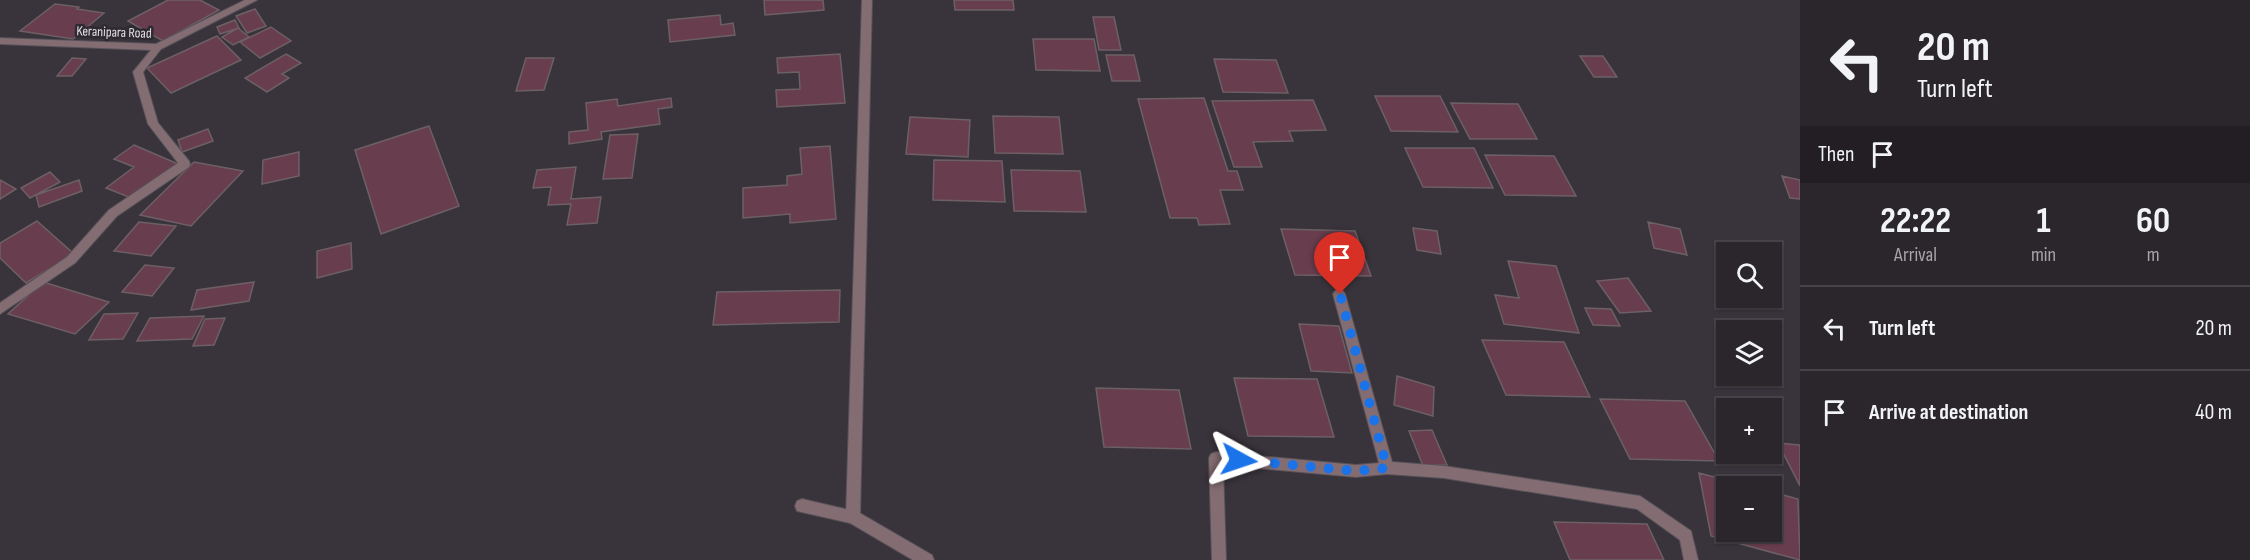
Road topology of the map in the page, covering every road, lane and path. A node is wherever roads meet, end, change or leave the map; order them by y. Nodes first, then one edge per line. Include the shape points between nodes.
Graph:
1 (252, 0) edge
2 (867, 0) edge
3 (0, 41) edge
4 (158, 47) junction
5 (1340, 294) dead end
6 (0, 309) edge
7 (1387, 468) junction
8 (802, 506) dead end
9 (853, 517) junction
10 (927, 560) edge
11 (1219, 560) edge
12 (1691, 560) edge

1 - 4 street, Keranipara Road
2 - 9 street
3 - 4 street, Keranipara Road
4 - 6 street via 138,72 153,124 185,164 113,213 71,260
5 - 7 street
7 - 11 street via 1356,471 1216,458
7 - 12 street via 1444,472 1640,503 1686,536
8 - 9 street
9 - 10 street

